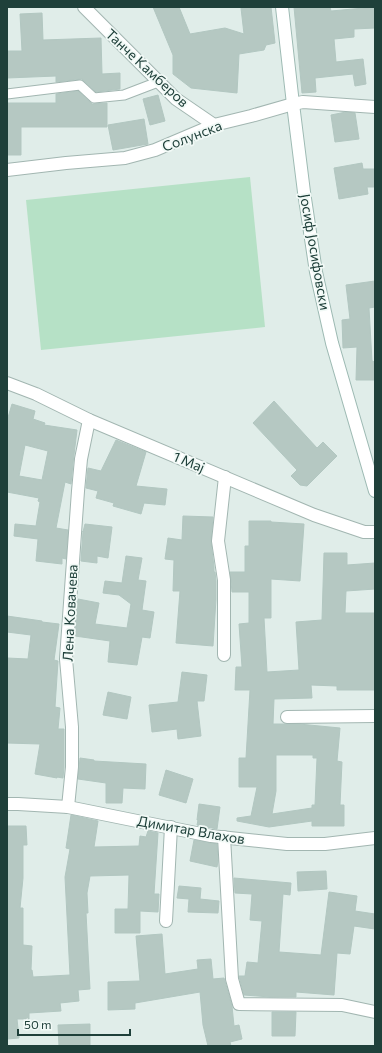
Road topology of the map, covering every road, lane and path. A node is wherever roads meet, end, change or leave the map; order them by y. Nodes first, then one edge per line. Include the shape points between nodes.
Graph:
1 (84, 7) edge
2 (282, 7) edge
3 (158, 82) junction
4 (7, 94) edge
5 (293, 104) junction
6 (375, 107) edge
7 (214, 125) junction
8 (7, 170) edge
9 (7, 383) edge
10 (90, 420) junction
11 (225, 478) junction
12 (375, 491) edge
13 (375, 532) edge
14 (224, 655) dead end
15 (375, 716) edge
16 (287, 717) dead end
17 (7, 804) edge
18 (68, 807) junction
19 (171, 827) junction
20 (224, 837) junction
21 (375, 838) edge
22 (166, 920) dead end
23 (375, 1012) edge

1 - 3 street, Танче Камберов
2 - 5 street, Јосиф Јосифовски
3 - 4 lane via 124,95 94,98 80,85
3 - 7 street, Танче Камберов via 176,99
5 - 6 street, Солунска via 303,102
5 - 7 street, Солунска
5 - 12 street, Јосиф Јосифовски via 316,272 332,343
7 - 8 street, Солунска via 155,150 125,158
9 - 10 street, 1 Мај
10 - 11 street, 1 Мај
10 - 18 street, Лена Ковачева via 81,459 66,659 72,727
11 - 13 street, 1 Мај via 314,515 364,532
11 - 14 street via 218,541 224,580
15 - 16 street
17 - 18 street, Димитар Влахов
18 - 19 street, Димитар Влахов
19 - 20 street, Димитар Влахов
19 - 22 street
20 - 21 street, Димитар Влахов via 287,844 325,844
20 - 23 street via 232,979 239,1004 342,1004

